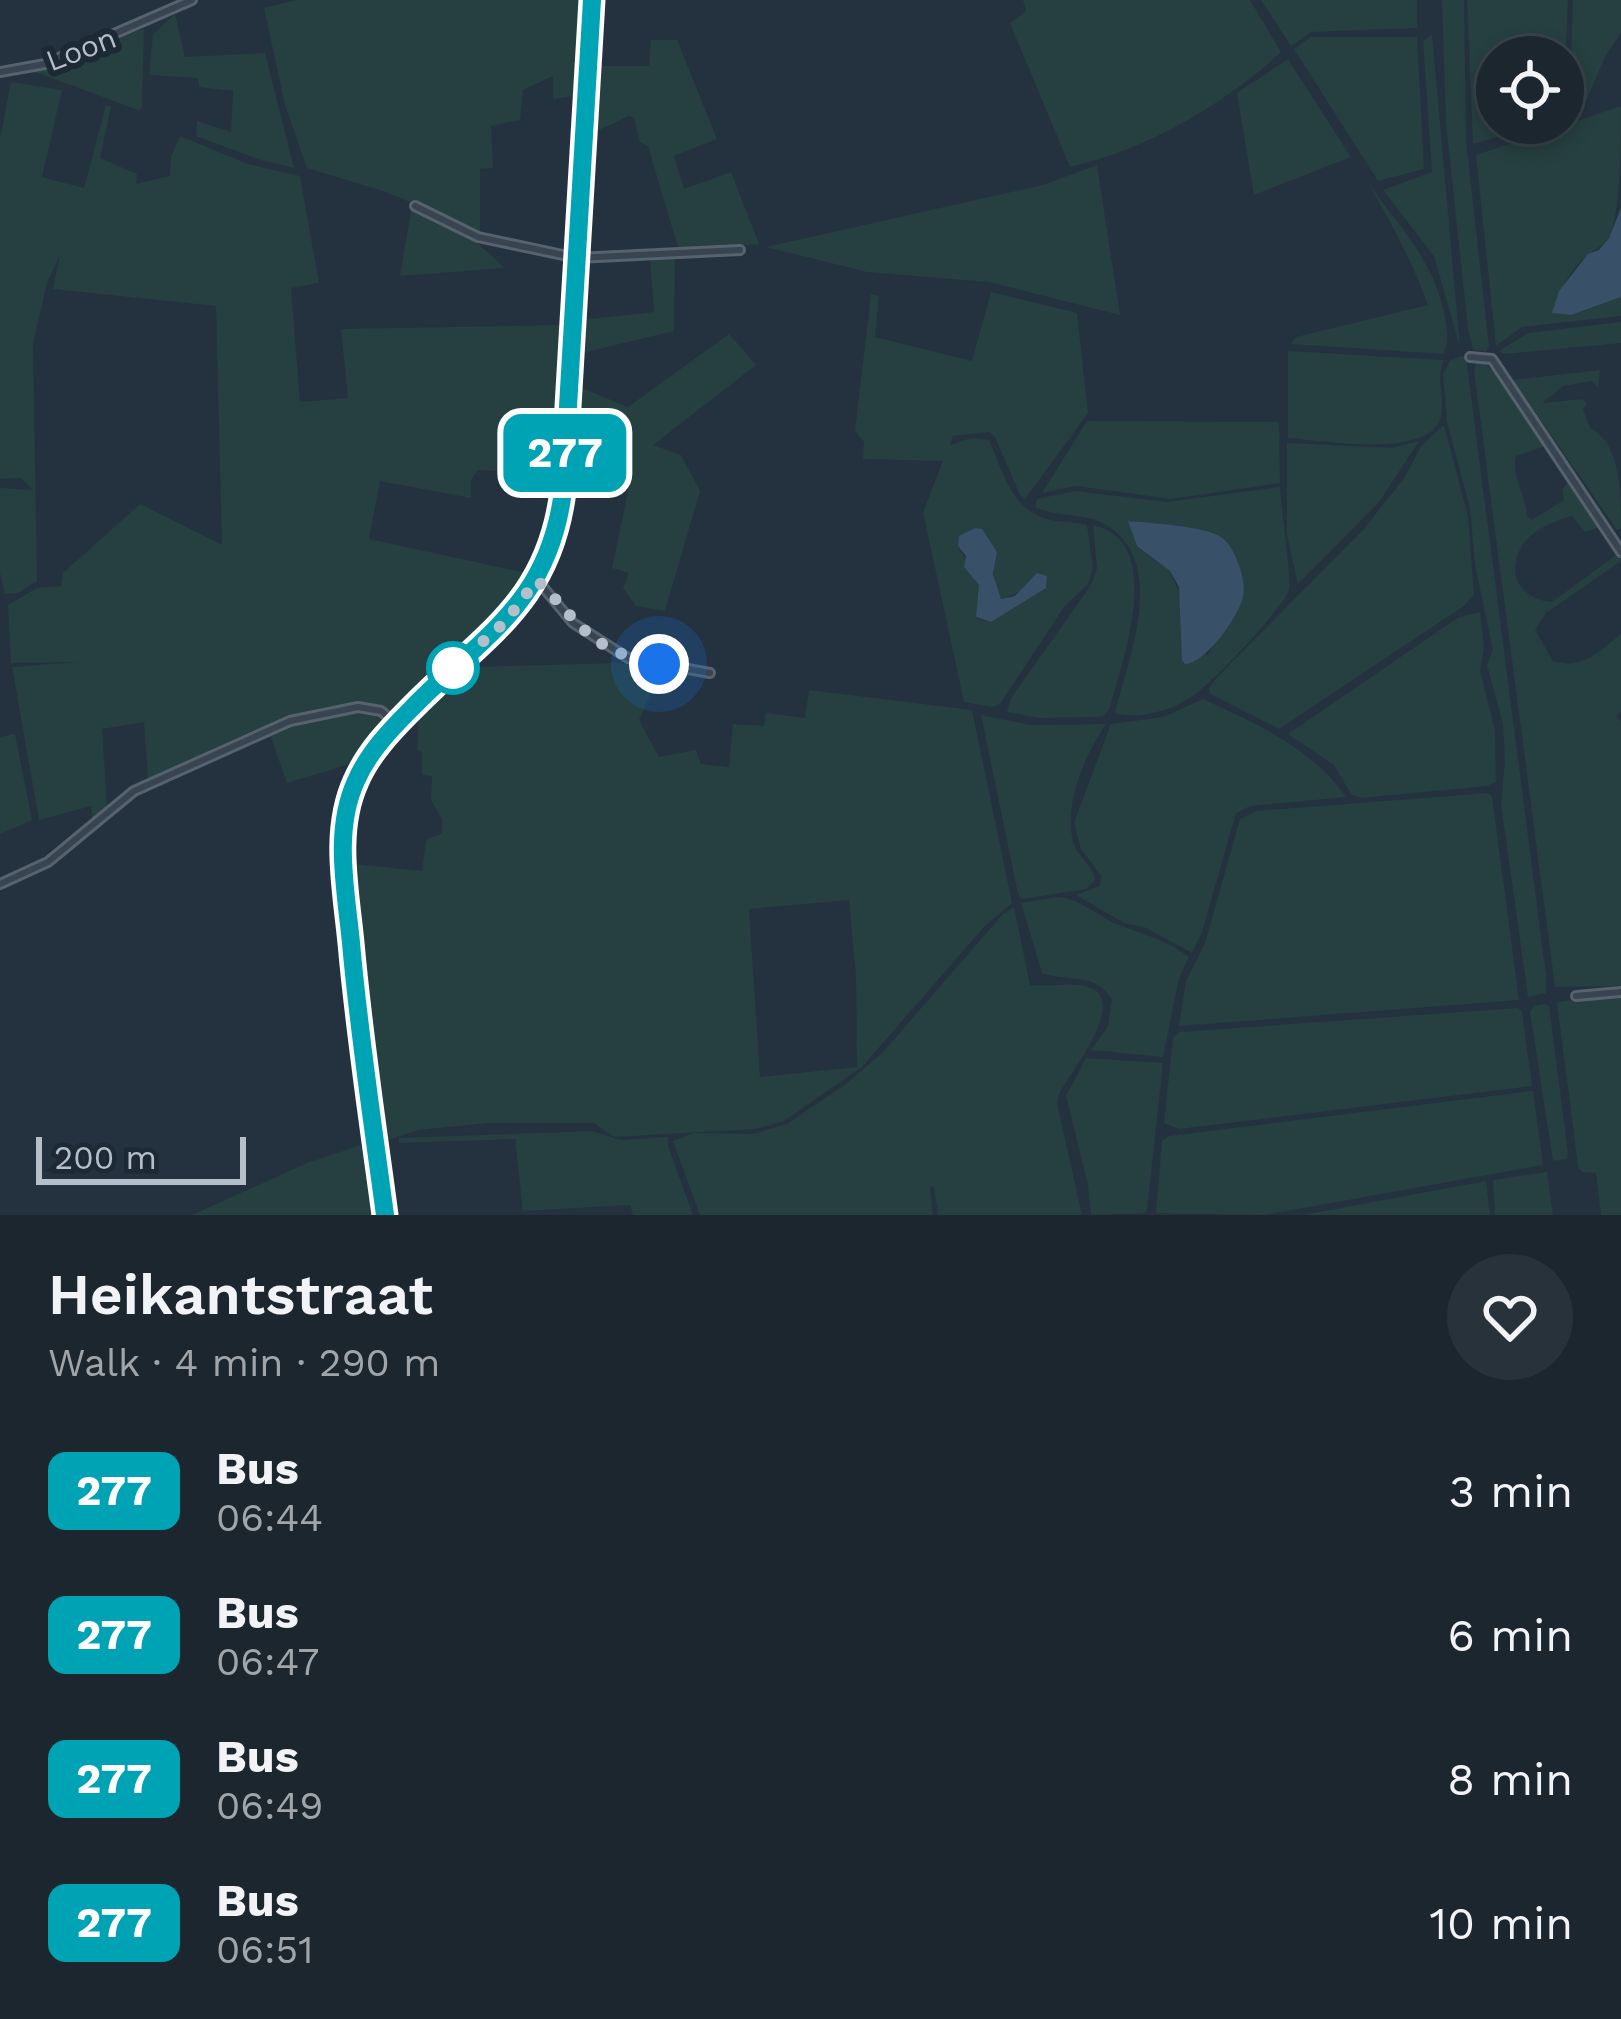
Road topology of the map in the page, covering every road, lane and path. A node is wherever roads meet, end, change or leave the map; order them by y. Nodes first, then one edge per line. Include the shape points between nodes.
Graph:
1 (192, 0) edge
2 (592, 0) edge
3 (0, 72) edge
4 (415, 206) dead end
5 (740, 250) dead end
6 (577, 258) junction
7 (1470, 357) dead end
8 (1621, 532) edge
9 (1611, 537) junction
10 (1621, 552) edge
11 (537, 580) junction
12 (710, 674) dead end
13 (397, 724) junction
14 (0, 884) edge
15 (1621, 992) edge
16 (1576, 996) dead end
17 (386, 1215) edge

1 - 3 street, Loon via 45,64
2 - 6 street
4 - 6 street via 478,238
5 - 6 street
6 - 11 street via 560,511
7 - 9 street via 1492,359
8 - 9 street
9 - 10 street
11 - 12 street via 589,637 628,658
11 - 13 street via 505,622
13 - 14 street via 358,707 290,721 134,791 48,862
13 - 17 street via 355,783 344,836 356,1003
15 - 16 street

